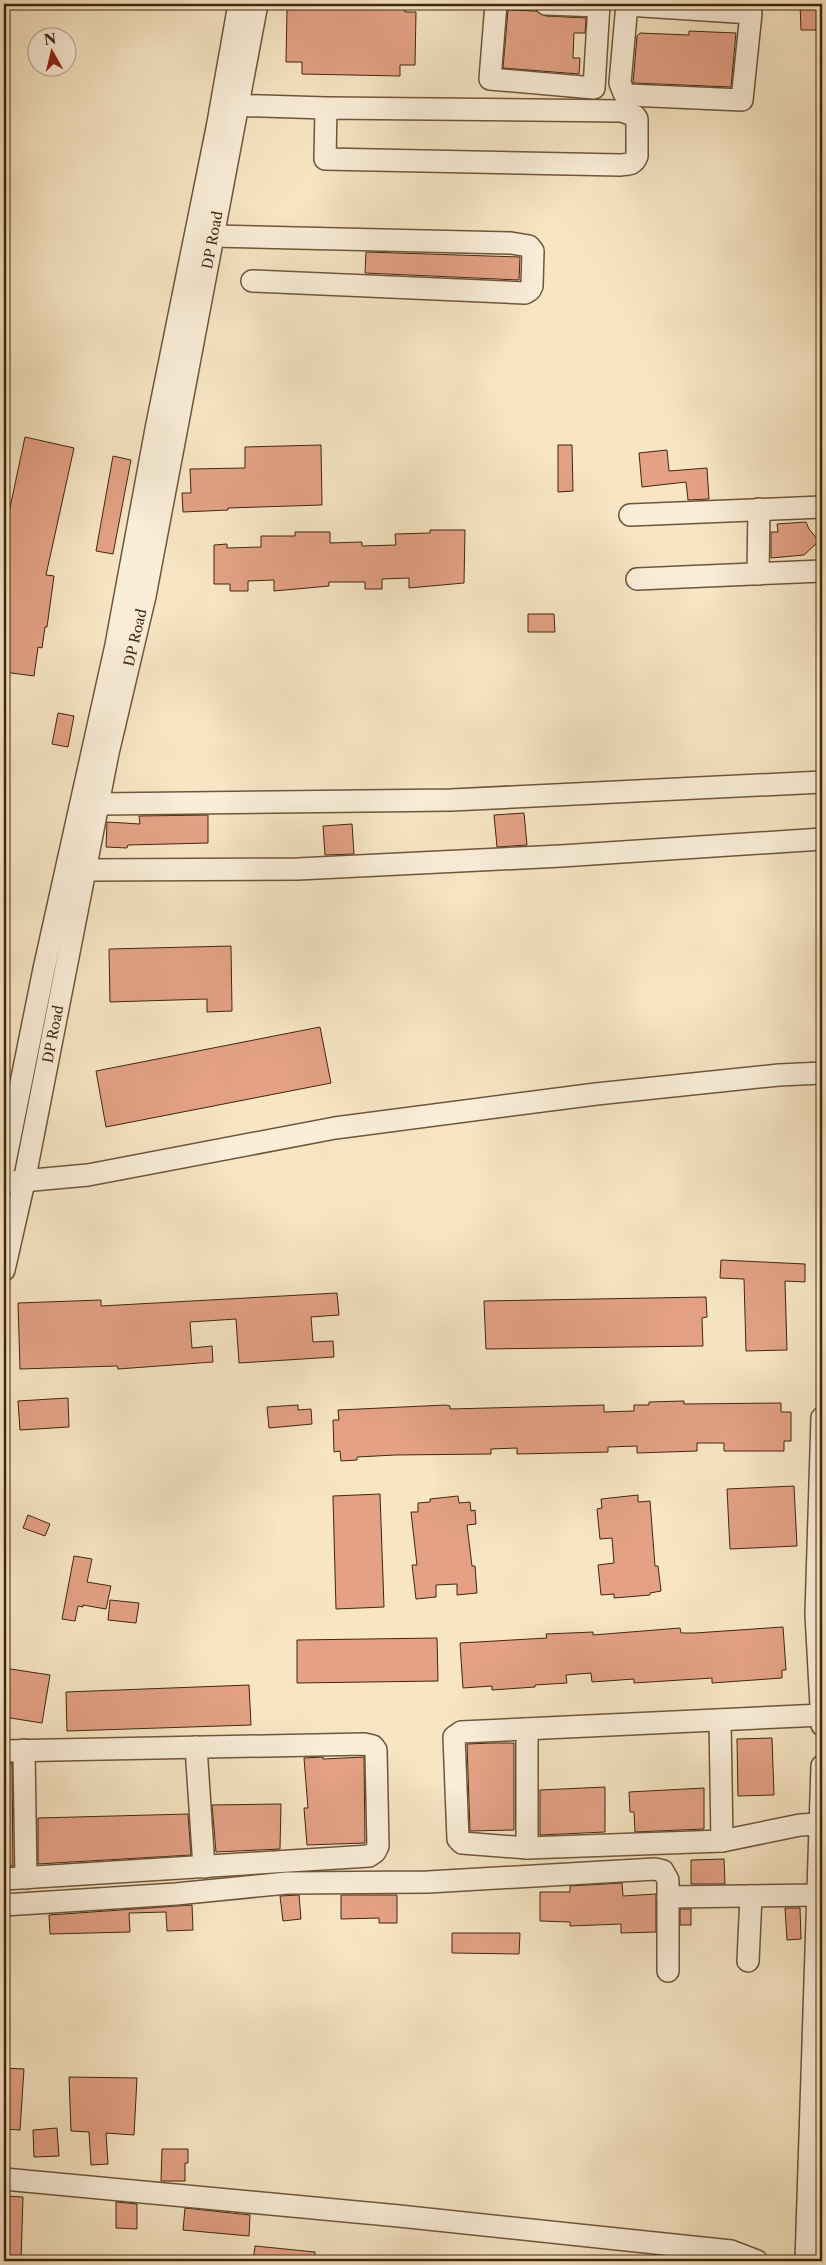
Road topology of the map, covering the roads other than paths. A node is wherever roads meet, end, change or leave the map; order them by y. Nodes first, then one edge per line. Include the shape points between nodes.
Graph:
1 (239, 4) edge
2 (257, 4) edge
3 (496, 4) edge
4 (546, 4) edge
5 (627, 4) edge
6 (599, 5) edge
7 (229, 105) junction
8 (326, 108) junction
9 (213, 236) junction
10 (252, 281) dead end
11 (822, 507) edge
12 (759, 509) junction
13 (630, 515) dead end
14 (822, 571) edge
15 (758, 574) junction
16 (637, 579) dead end
17 (822, 782) edge
18 (98, 804) junction
19 (822, 839) edge
20 (85, 870) junction
21 (822, 1073) edge
22 (4, 1168) edge
23 (14, 1182) edge
24 (4, 1270) edge
25 (822, 1418) edge
26 (822, 1715) edge
27 (720, 1720) junction
28 (822, 1725) edge
29 (527, 1729) junction
30 (196, 1747) junction
31 (14, 1751) edge
32 (822, 1766) edge
33 (820, 1824) junction
34 (722, 1841) junction
35 (527, 1848) junction
36 (204, 1867) junction
37 (26, 1878) junction
38 (4, 1879) edge
39 (818, 1895) junction
40 (751, 1896) junction
41 (668, 1898) junction
42 (4, 1904) edge
43 (748, 1961) dead end
44 (668, 1971) dead end
45 (4, 2179) edge
46 (757, 2261) edge
47 (806, 2261) edge

1 - 7 street, DP Road
2 - 7 street, DP Road
3 - 6 street via 490,79 594,88
4 - 6 street
5 - 5 street via 620,82 624,93 742,100 751,13
7 - 8 street
7 - 9 street, DP Road
7 - 22 street, DP Road via 156,430 116,645
8 - 8 street via 325,159 632,164 637,156 638,119 622,111
9 - 10 street via 511,243 529,246 533,251 532,286 525,293
9 - 18 street, DP Road via 145,596
11 - 12 street
12 - 13 street
12 - 15 street
14 - 15 street
15 - 16 street
17 - 18 street via 451,800
18 - 20 street, DP Road
19 - 20 street via 298,869
20 - 23 street, DP Road
21 - 23 street via 596,1094 334,1128 88,1175
23 - 24 street, DP Road
25 - 26 street via 816,1614
26 - 27 street
26 - 28 street
27 - 29 street
27 - 34 street
29 - 35 street
29 - 35 street via 461,1732 454,1737 458,1841
30 - 31 street
30 - 36 street
30 - 36 street via 364,1744 374,1746 376,1750 378,1846 375,1852 369,1856
31 - 37 street
32 - 33 street
33 - 34 street
33 - 39 street
34 - 35 street
36 - 37 street
37 - 38 street
39 - 40 street
39 - 47 street
40 - 41 street
40 - 43 street
41 - 42 street via 663,1871 642,1869 428,1882 287,1883 176,1894
41 - 44 street
45 - 46 street via 399,2216 731,2252

